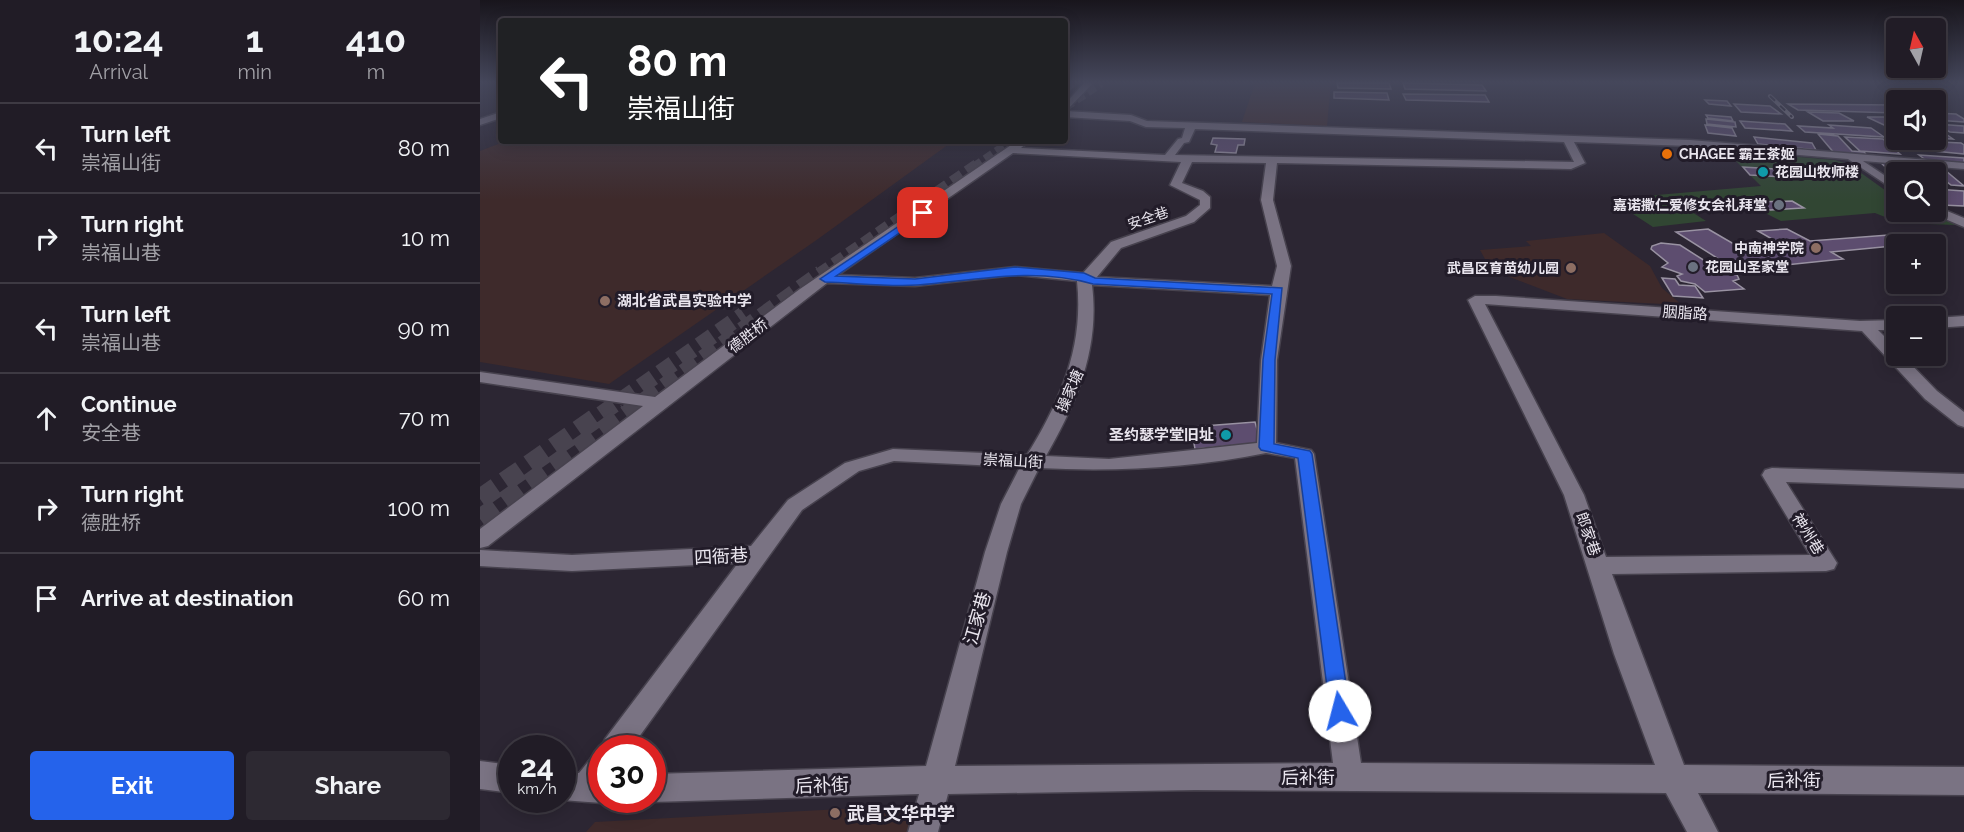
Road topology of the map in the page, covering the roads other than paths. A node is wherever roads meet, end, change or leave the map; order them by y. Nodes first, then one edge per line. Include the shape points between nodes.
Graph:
1 (1141, 122) edge
2 (1191, 126) junction
3 (1566, 138) junction
4 (1018, 146) edge
5 (1168, 158) junction
6 (1188, 158) junction
7 (1851, 158) junction
8 (1272, 160) junction
9 (1964, 166) edge
10 (1886, 181) edge
11 (1946, 215) edge
12 (1964, 223) edge
13 (1084, 276) junction
14 (825, 279) junction
15 (1278, 291) junction
16 (1475, 300) joint
17 (1964, 321) edge
18 (1946, 322) edge
19 (1886, 325) edge
20 (1866, 326) junction
21 (480, 377) edge
22 (657, 403) dead end
23 (1964, 421) edge
24 (1266, 447) junction
25 (1032, 462) junction
26 (1964, 481) edge
27 (484, 535) edge
28 (757, 554) junction
29 (480, 558) edge
30 (1599, 566) junction
31 (625, 735) edge
32 (480, 775) edge
33 (498, 777) edge
34 (1349, 777) junction
35 (938, 780) junction
36 (1675, 780) junction
37 (1964, 781) edge
38 (666, 788) edge
39 (922, 832) edge
40 (1702, 832) edge

1 - 2 street
2 - 3 street
2 - 5 street via 1186,140
3 - 7 street via 1690,143
3 - 8 street via 1580,163 1571,166
4 - 5 street
4 - 14 street, 德胜桥
5 - 6 street
6 - 8 street
6 - 13 street, 安全巷 via 1176,185 1199,193 1206,199 1206,206 1190,219 1116,244 1092,274
7 - 9 street
7 - 10 street
8 - 15 street via 1267,201 1284,266
11 - 12 street
13 - 14 street via 1015,271 915,282
13 - 15 street via 1093,281
13 - 25 street, 操家塘 via 1088,298 1082,363 1062,411
14 - 27 street, 德胜桥
15 - 24 street via 1269,360
16 - 20 street, 胭脂路
16 - 30 street, 郎家巷 via 1574,495
17 - 18 street
19 - 20 street, 胭脂路
20 - 23 street via 1931,395
21 - 22 street
24 - 25 street, 崇福山街 via 1109,465
24 - 34 street, 崇福山街 via 1304,454
25 - 28 street, 崇福山街 via 893,455 852,467 795,505
25 - 35 street, 江家巷 via 1008,509 967,654
26 - 30 street, 神州巷 via 1772,475 1826,563
28 - 29 street, 四衙巷 via 572,563
28 - 31 street, 四衙巷
30 - 36 street, 郎家巷 via 1627,654
32 - 33 street
34 - 35 street, 后补街
34 - 36 street, 后补街
35 - 38 street, 后补街
35 - 39 street, 江家巷
36 - 37 street, 后补街
36 - 40 street, 郎家巷

